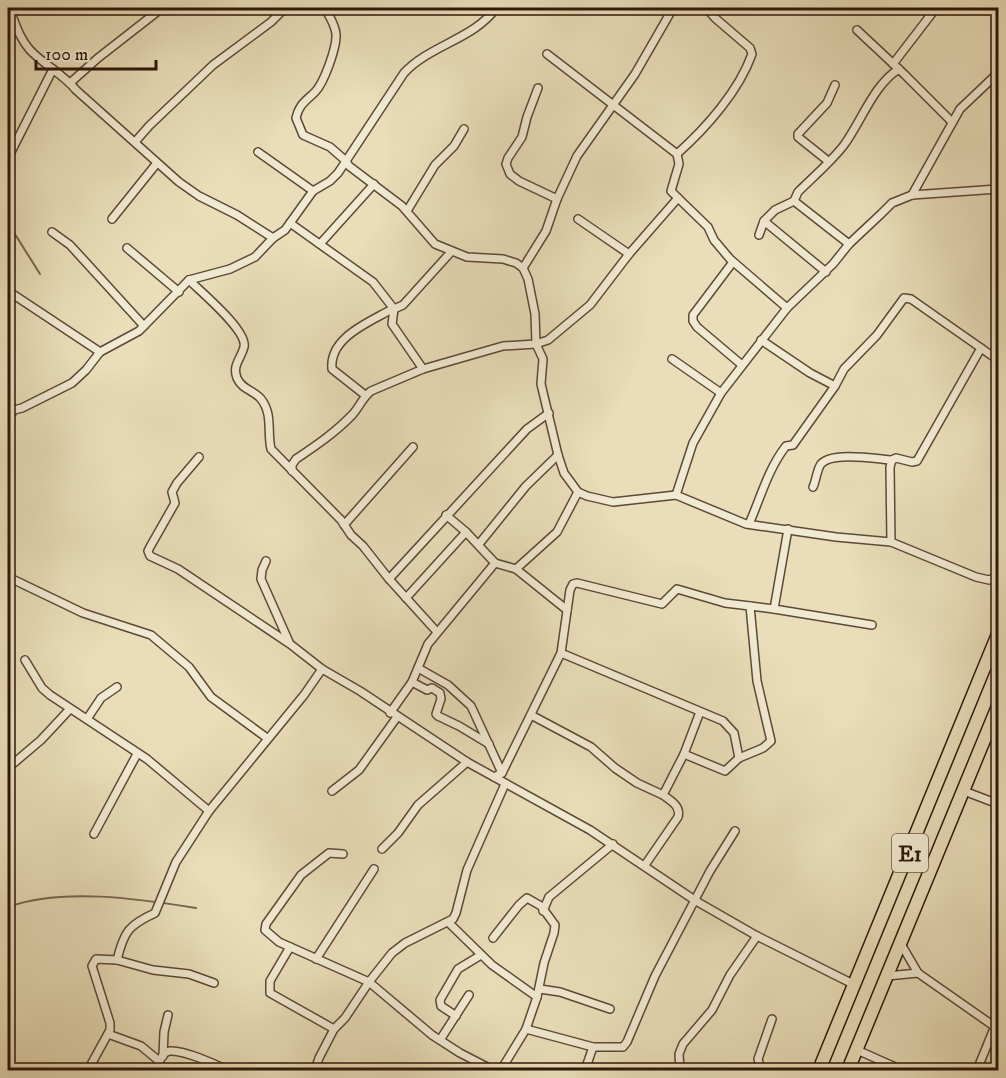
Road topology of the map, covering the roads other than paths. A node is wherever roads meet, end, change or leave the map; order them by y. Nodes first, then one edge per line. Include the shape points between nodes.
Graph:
1 (9, 8) edge
2 (162, 8) edge
3 (285, 8) edge
4 (326, 8) edge
5 (496, 8) edge
6 (673, 8) edge
7 (706, 8) edge
8 (936, 8) edge
9 (857, 30) dead end
10 (547, 54) dead end
11 (896, 66) junction
12 (53, 69) junction
13 (999, 73) edge
14 (70, 83) junction
15 (835, 85) dead end
16 (538, 88) dead end
17 (613, 104) junction
18 (952, 122) junction
19 (464, 129) dead end
20 (135, 142) junction
21 (258, 152) dead end
22 (677, 154) junction
23 (8, 158) edge
24 (828, 161) junction
25 (346, 162) junction
26 (157, 163) junction
27 (374, 184) junction
28 (999, 189) edge
29 (313, 191) junction
30 (912, 195) junction
31 (678, 198) junction
32 (557, 199) junction
33 (794, 201) junction
34 (406, 211) junction
35 (112, 219) dead end
36 (578, 219) dead end
37 (764, 220) junction
38 (290, 222) junction
39 (52, 232) dead end
40 (759, 235) dead end
41 (273, 238) junction
42 (320, 244) junction
43 (849, 244) junction
44 (128, 248) dead end
45 (451, 252) junction
46 (629, 254) junction
47 (733, 262) junction
48 (523, 268) junction
49 (826, 272) junction
50 (189, 280) junction
51 (8, 291) edge
52 (179, 291) junction
53 (787, 308) junction
54 (393, 309) junction
55 (144, 326) junction
56 (761, 340) junction
57 (536, 344) junction
58 (981, 348) junction
59 (100, 352) junction
60 (672, 359) dead end
61 (999, 360) edge
62 (742, 365) junction
63 (423, 369) junction
64 (836, 386) junction
65 (721, 393) junction
66 (365, 395) junction
67 (8, 403) edge
68 (14, 410) junction
69 (549, 413) junction
70 (8, 419) edge
71 (413, 447) dead end
72 (558, 455) junction
73 (199, 457) dead end
74 (892, 460) junction
75 (292, 471) junction
76 (813, 487) dead end
77 (578, 492) junction
78 (676, 495) junction
79 (446, 515) junction
80 (748, 524) junction
81 (344, 525) junction
82 (788, 529) junction
83 (466, 532) junction
84 (891, 542) junction
85 (479, 544) junction
86 (266, 561) dead end
87 (495, 563) junction
88 (516, 569) junction
89 (999, 576) edge
90 (8, 577) edge
91 (389, 579) junction
92 (406, 598) junction
93 (750, 606) junction
94 (774, 609) junction
95 (567, 610) junction
96 (872, 625) dead end
97 (437, 632) junction
98 (999, 634) edge
99 (290, 644) junction
100 (561, 653) junction
101 (25, 660) dead end
102 (418, 668) junction
103 (322, 669) junction
104 (412, 682) junction
105 (117, 687) dead end
106 (999, 706) edge
107 (69, 710) junction
108 (700, 712) junction
109 (390, 713) junction
110 (531, 715) junction
111 (397, 717) junction
112 (87, 718) junction
113 (267, 738) junction
114 (489, 744) junction
115 (684, 753) junction
116 (138, 754) junction
117 (739, 758) junction
118 (467, 762) junction
119 (8, 768) edge
120 (502, 773) junction
121 (494, 777) junction
122 (505, 784) junction
123 (332, 791) dead end
124 (964, 791) junction
125 (663, 795) junction
126 (999, 804) edge
127 (208, 811) junction
128 (735, 831) dead end
129 (94, 834) dead end
130 (613, 844) junction
131 (382, 849) dead end
132 (343, 854) dead end
133 (645, 865) junction
134 (375, 869) dead end
135 (696, 901) junction
136 (543, 911) junction
137 (448, 922) junction
138 (757, 936) junction
139 (493, 939) dead end
140 (901, 944) junction
141 (290, 947) junction
142 (481, 955) junction
143 (316, 959) junction
144 (117, 960) junction
145 (918, 974) junction
146 (887, 976) junction
147 (369, 982) junction
148 (214, 983) dead end
149 (855, 985) junction
150 (540, 989) junction
151 (469, 996) dead end
152 (537, 997) junction
153 (610, 1009) dead end
154 (168, 1015) dead end
155 (456, 1017) junction
156 (772, 1019) dead end
157 (997, 1028) edge
158 (334, 1029) junction
159 (526, 1029) junction
160 (108, 1034) junction
161 (440, 1040) junction
162 (593, 1047) junction
163 (857, 1050) junction
164 (161, 1058) junction
165 (88, 1071) edge
166 (157, 1071) edge
167 (227, 1071) edge
168 (315, 1071) edge
169 (388, 1071) edge
170 (401, 1071) edge
171 (493, 1071) edge
172 (501, 1071) edge
173 (585, 1071) edge
174 (680, 1071) edge
175 (761, 1071) edge
176 (819, 1071) edge
177 (848, 1071) edge
178 (902, 1071) edge
179 (977, 1071) edge

1 - 12 street via 24,42
2 - 14 street
3 - 20 street via 213,65
4 - 25 street via 334,24 335,46 322,83 302,103 296,118 303,135 330,147
5 - 25 street via 474,28 412,64
6 - 17 street
7 - 22 street via 752,54 726,102
8 - 11 street
9 - 11 street
10 - 17 street
11 - 18 street
11 - 24 street via 844,146
12 - 14 street
12 - 23 street
13 - 18 street via 968,100
14 - 20 street
15 - 24 street via 827,102 798,134
16 - 32 street via 522,137 506,164 519,181
17 - 22 street
17 - 32 street via 577,156
18 - 30 street
19 - 34 street
20 - 26 street
21 - 29 street
22 - 31 street via 679,164 671,191
24 - 33 street
25 - 27 street
25 - 29 street via 330,181
26 - 35 street
26 - 41 street via 199,196
27 - 34 street
27 - 42 street
28 - 30 street
29 - 38 street
30 - 43 street via 892,203
31 - 46 street
31 - 47 street via 708,227
32 - 48 street via 546,231
33 - 37 street
33 - 43 street
34 - 45 street via 426,236
36 - 46 street
37 - 40 street
37 - 49 street
38 - 41 street
38 - 42 street
39 - 55 street via 70,245
41 - 50 street via 245,263
42 - 54 street via 373,282
43 - 49 street
44 - 52 street
45 - 48 street via 503,259
45 - 54 street via 403,305
46 - 57 street via 582,313 554,337
47 - 53 street
47 - 62 street via 693,315 693,321
48 - 57 street via 535,314
49 - 53 street
50 - 52 street
50 - 75 street via 220,309 242,338 245,346 235,370 238,379 261,398 270,422 271,449
51 - 59 street
52 - 55 street
53 - 56 street
54 - 63 street via 392,324
54 - 66 street via 362,324 336,348 332,369
55 - 59 street
56 - 62 street
56 - 64 street
57 - 63 street via 503,346
57 - 69 street via 543,359 541,384
58 - 61 street
58 - 64 street via 907,297 844,369
58 - 74 street via 917,461
59 - 68 street via 67,387
60 - 65 street
62 - 65 street
63 - 66 street
64 - 80 street via 793,445 786,446 777,457
65 - 78 street via 693,443
66 - 75 street via 348,419 296,459
67 - 68 street
68 - 70 street
69 - 72 street
69 - 79 street via 527,429
71 - 81 street
72 - 77 street
72 - 85 street via 534,477
73 - 99 street via 172,492 175,503 149,554
74 - 76 street via 856,457 826,461 820,465
74 - 84 street
75 - 81 street
77 - 78 street via 613,502
77 - 88 street via 557,532
78 - 80 street
79 - 83 street
79 - 91 street
80 - 82 street
81 - 91 street
82 - 84 street
82 - 94 street
83 - 85 street
83 - 92 street
84 - 89 street via 976,577 989,580
85 - 87 street
86 - 99 street via 261,579
87 - 88 street
87 - 97 street
88 - 95 street
90 - 113 street via 84,613 151,635 189,667 211,697
91 - 92 street
92 - 97 street
93 - 94 street
93 - 95 street via 677,589 662,604 577,583 570,590
93 - 117 street via 756,670 771,741
94 - 96 street
95 - 100 street
97 - 102 street
98 - 149 highway, E1
99 - 103 street
100 - 108 street
100 - 110 street
101 - 107 street via 42,688
102 - 104 street
102 - 114 street via 448,685 471,706
103 - 109 street
103 - 113 street
104 - 109 street
104 - 114 street via 440,693 438,716
105 - 112 street via 101,698
106 - 124 highway, E1
107 - 112 street
107 - 119 street
108 - 115 street
108 - 117 street via 727,725 734,733
109 - 111 street
110 - 120 street
110 - 125 street via 591,747 637,783
111 - 118 street
111 - 123 street via 359,770
112 - 116 street
113 - 127 street
114 - 120 street
115 - 117 street via 724,771
115 - 125 street
116 - 127 street
116 - 129 street
118 - 121 street
118 - 131 street via 418,805
120 - 121 street
121 - 122 street
122 - 130 street
122 - 137 street via 467,870 456,913
124 - 126 street
124 - 140 highway, E1
125 - 133 street via 677,806 680,814
127 - 144 street via 176,862 155,912 130,929 122,940
128 - 135 street
130 - 133 street
130 - 136 street via 549,897
132 - 141 street via 329,853 301,875 266,924 267,934
133 - 135 street
134 - 143 street
135 - 138 street
135 - 162 street via 648,989 627,1042 618,1048
136 - 139 street via 527,898
136 - 150 street via 555,925
137 - 142 street
137 - 147 street via 405,943
138 - 149 street
138 - 174 street via 712,1010 683,1044
140 - 145 street
140 - 146 highway, E1
141 - 143 street
141 - 158 street via 270,981 270,993
142 - 152 street
142 - 155 street via 458,969 440,1000 441,1006
143 - 147 street
144 - 148 street
144 - 160 street via 96,959 92,966 110,1023
145 - 146 street
145 - 157 street
146 - 163 highway, E1
147 - 158 street
147 - 161 street
149 - 176 highway, E1
150 - 152 street
150 - 153 street
151 - 155 street
152 - 159 street
154 - 164 street
155 - 161 street
156 - 175 street via 758,1059
157 - 179 street
158 - 168 street
159 - 162 street
159 - 172 street
160 - 164 street
160 - 165 street
161 - 171 street
162 - 173 street
163 - 177 highway, E1
163 - 178 street
164 - 166 street
164 - 167 street via 171,1051
169 - 170 street

